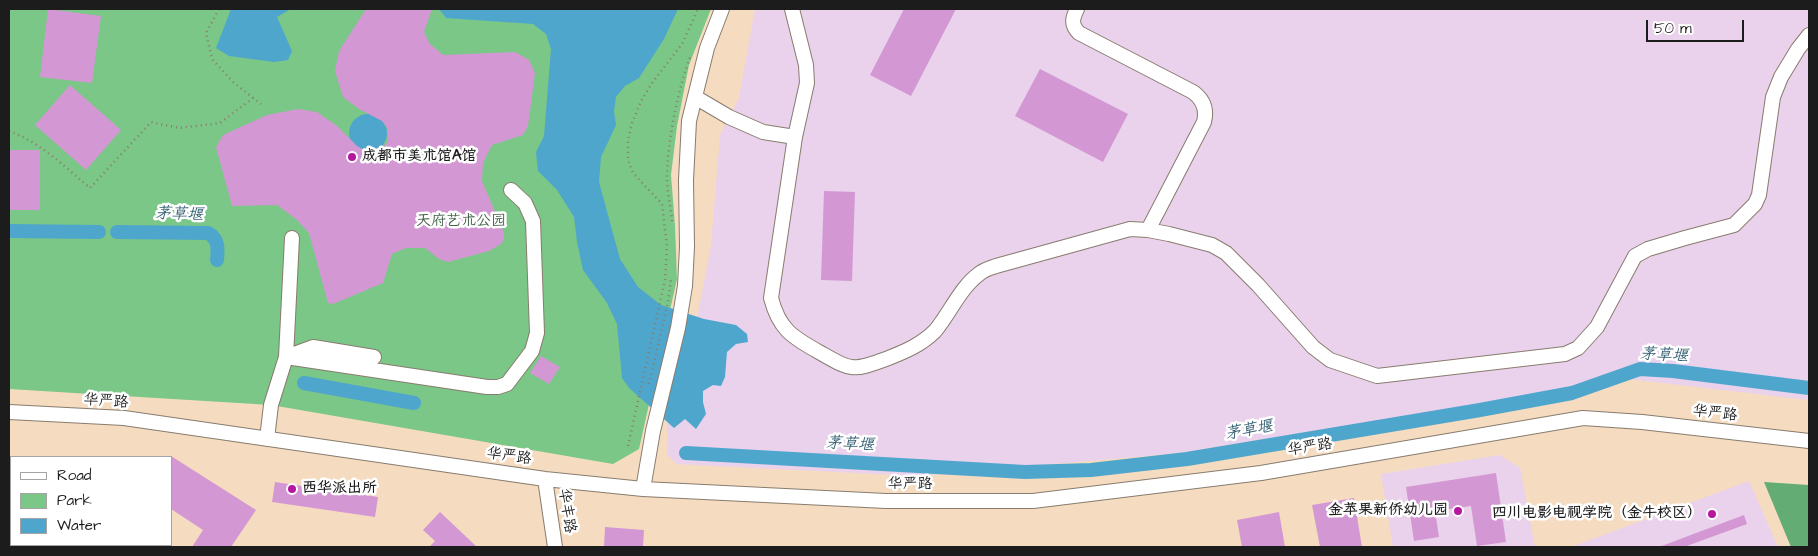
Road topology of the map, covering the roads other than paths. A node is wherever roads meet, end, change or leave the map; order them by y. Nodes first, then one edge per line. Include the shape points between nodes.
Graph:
1 (722, 9) edge
2 (792, 9) edge
3 (1077, 9) edge
4 (1809, 35) edge
5 (695, 97) junction
6 (795, 137) junction
7 (511, 190) dead end
8 (1148, 230) junction
9 (292, 238) dead end
10 (286, 357) junction
11 (374, 357) dead end
12 (9, 412) edge
13 (267, 439) junction
14 (1809, 441) edge
15 (545, 479) junction
16 (643, 489) junction
17 (555, 547) edge

1 - 5 street via 707,48
2 - 6 street via 806,65 807,83
3 - 8 street via 1073,27 1078,34 1193,92 1200,97 1206,113
4 - 8 street via 1781,77 1773,97 1759,196 1755,204 1734,225 1648,249 1635,256 1598,328 1578,348 1565,354 1377,376 1355,370 1330,360 1313,347 1226,252 1212,245
5 - 6 street via 763,132
5 - 16 street via 689,121 686,170 685,286
6 - 8 street via 771,298 775,314 785,330 849,368 865,367 920,344 935,330 979,273 1130,229
7 - 10 street via 525,203 534,221 537,333 532,351 506,384 487,387
9 - 10 street
10 - 11 street via 313,347
10 - 13 street via 271,405
12 - 13 street, 华严路 via 124,418
13 - 15 street, 华严路
14 - 16 street, 华严路 via 1583,418 1261,472 1033,501 886,501
15 - 16 street, 华严路
15 - 17 street, 华丰路

